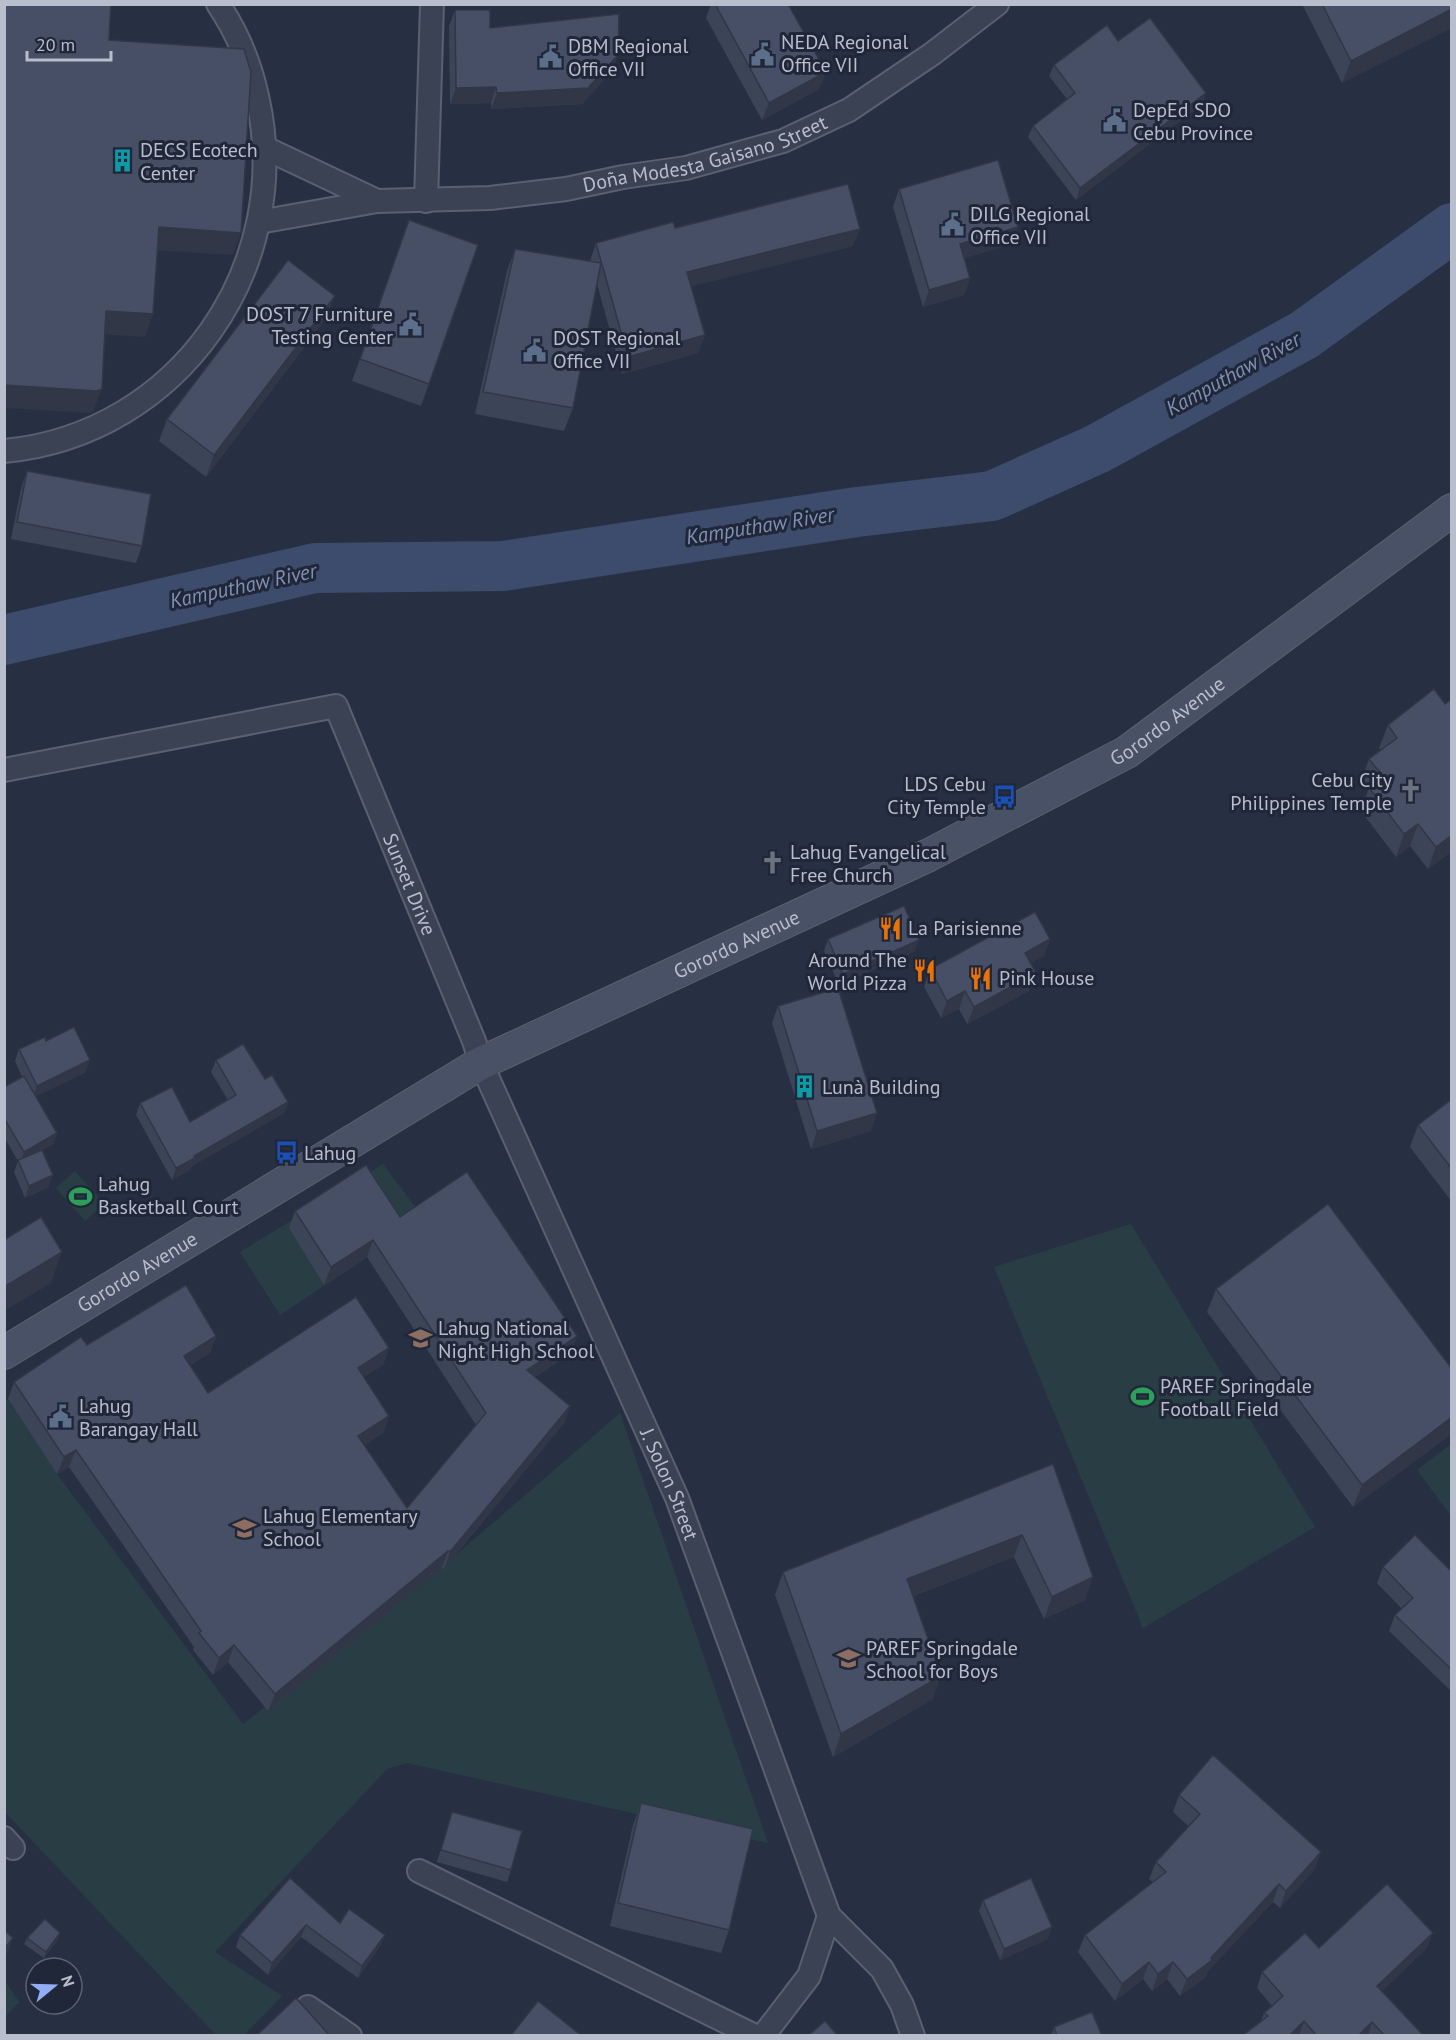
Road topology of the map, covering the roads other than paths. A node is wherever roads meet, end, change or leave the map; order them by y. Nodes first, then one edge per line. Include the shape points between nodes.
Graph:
1 (219, 4) edge
2 (432, 4) edge
3 (997, 4) edge
4 (265, 148) junction
5 (377, 201) junction
6 (426, 201) junction
7 (259, 222) junction
8 (4, 451) edge
9 (1452, 510) edge
10 (4, 770) edge
11 (481, 1063) junction
12 (4, 1353) edge
13 (419, 1871) dead end
14 (829, 1916) junction
15 (308, 2007) edge
16 (350, 2036) edge
17 (754, 2036) edge
18 (763, 2036) edge
19 (913, 2036) edge

1 - 4 street via 253,79
2 - 6 street
3 - 6 street, Doña Modesta Gaisano Street via 849,110 783,141 686,168 567,189
4 - 5 street, Doña Modesta Gaisano Street
4 - 7 street
5 - 6 street, Doña Modesta Gaisano Street
5 - 7 street, Doña Modesta Gaisano Street
7 - 8 street via 250,256 231,299 200,347 176,373 140,402 89,430 56,442
9 - 11 main road, Gorordo Avenue via 1127,752 929,855
10 - 11 street, Sunset Drive via 336,706
11 - 12 main road, Gorordo Avenue
11 - 14 street, J. Solon Street via 677,1498
13 - 17 street
14 - 18 street via 809,1976
14 - 19 street, J. Solon Street via 882,1969 902,2005
15 - 16 street

